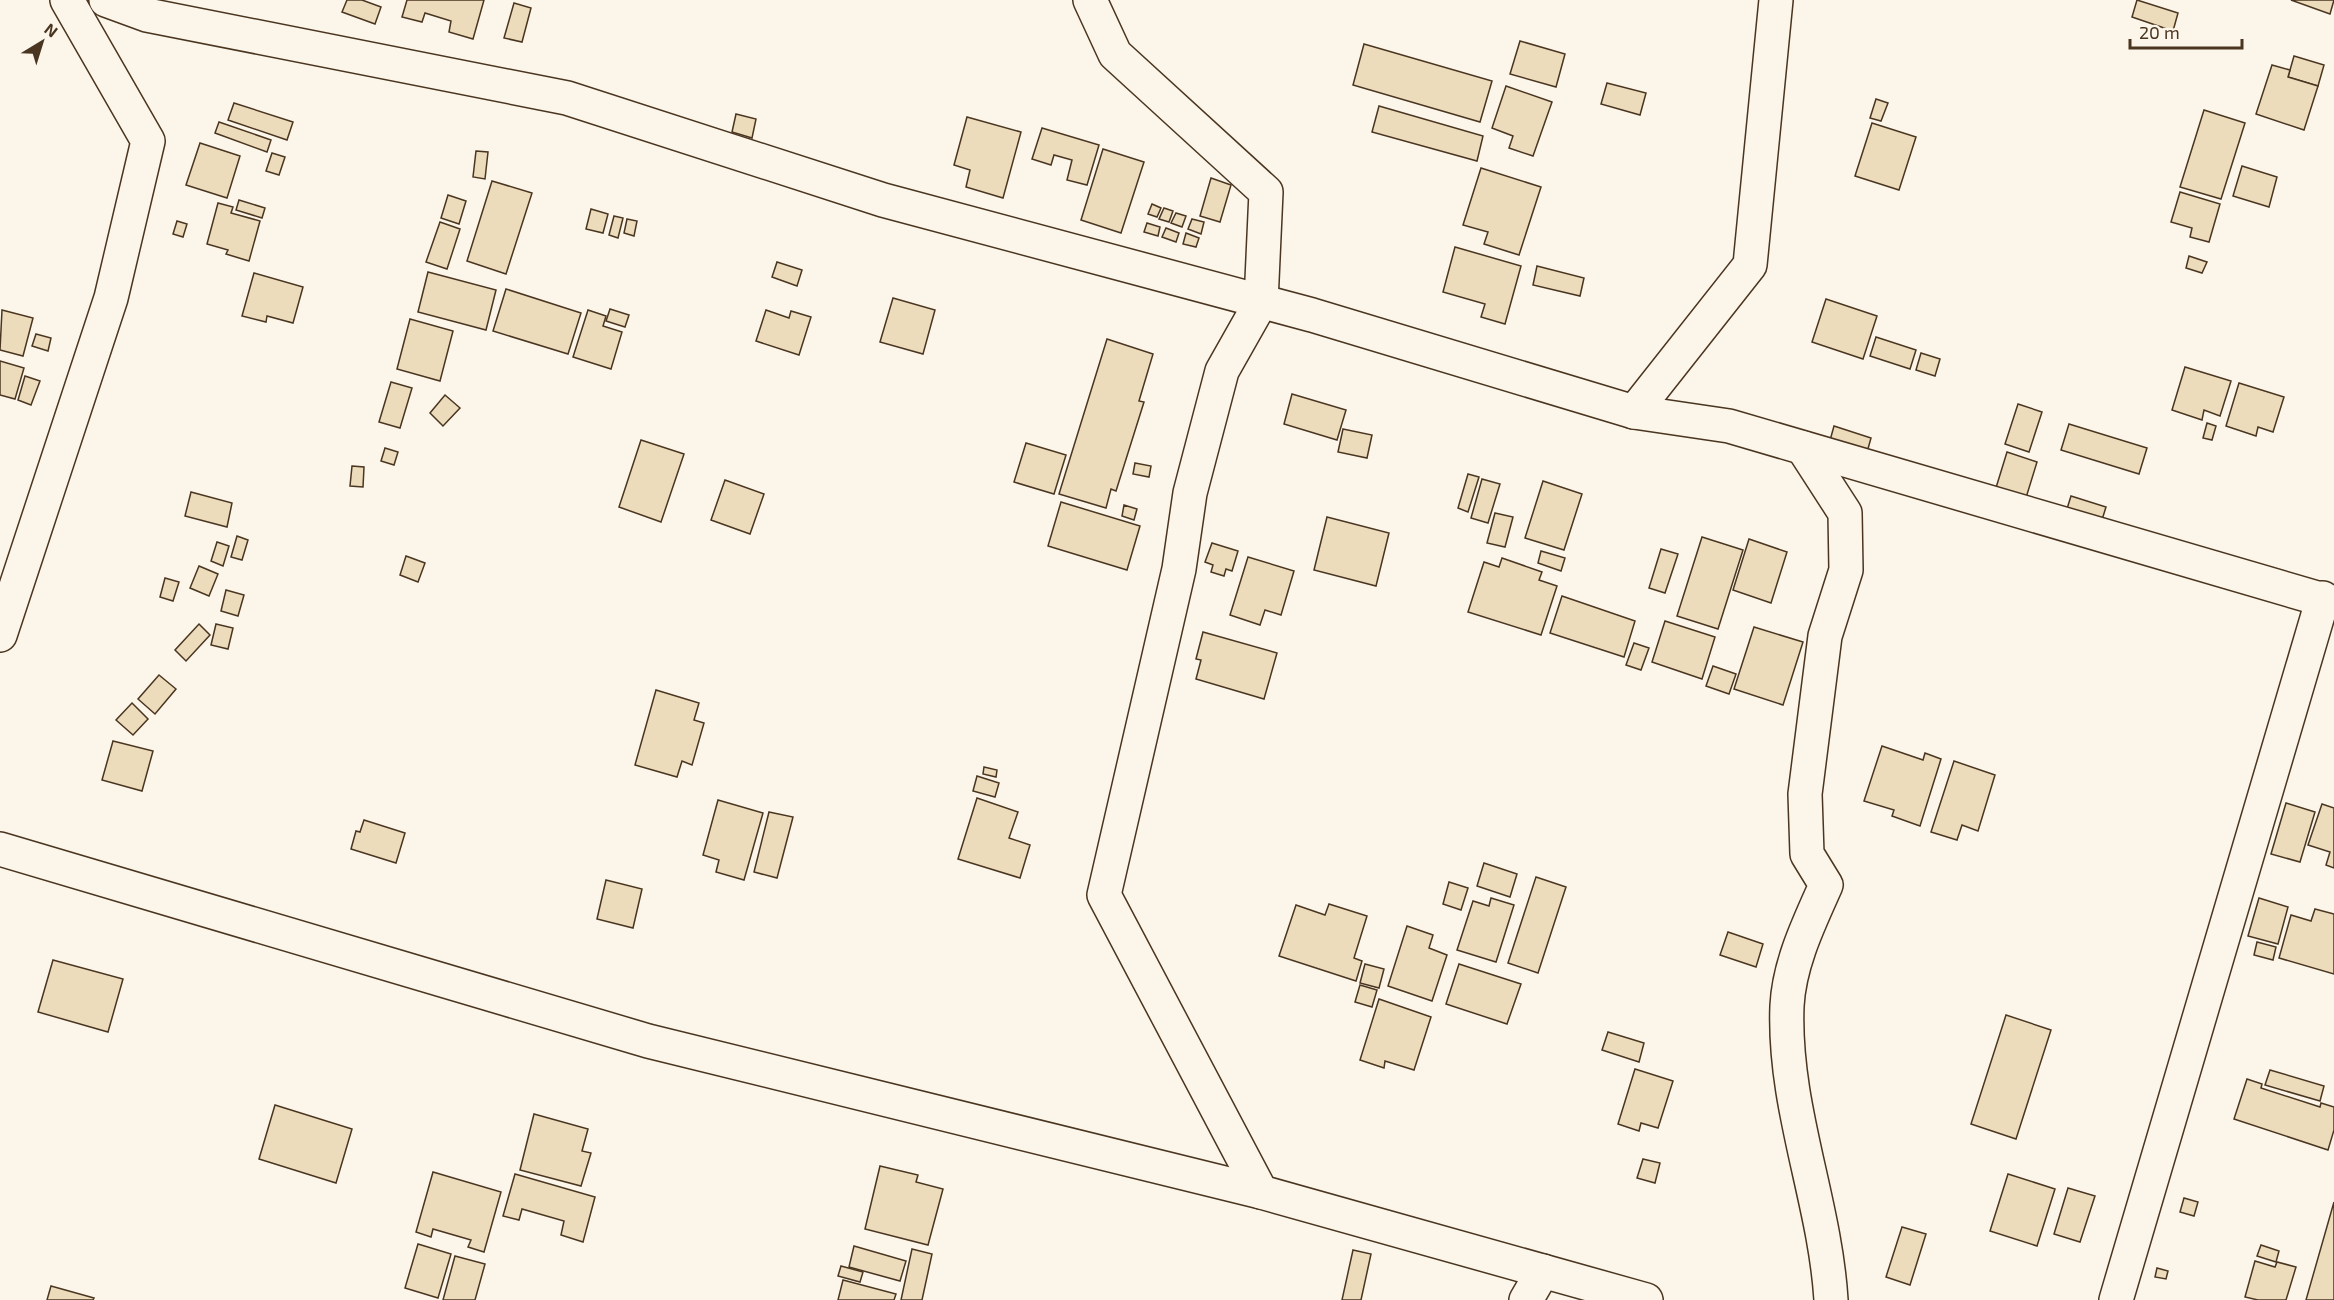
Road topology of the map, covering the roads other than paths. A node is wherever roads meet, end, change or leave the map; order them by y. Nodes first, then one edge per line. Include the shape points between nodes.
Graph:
1 (67, 0) edge
2 (106, 0) edge
3 (1090, 0) edge
4 (1776, 0) edge
5 (149, 7) edge
6 (1261, 302) junction
7 (1634, 412) junction
8 (1803, 447) junction
9 (2328, 601) edge
10 (0, 635) edge
11 (0, 849) edge
12 (1261, 1192) junction
13 (1543, 1271) junction
14 (1526, 1300) edge
15 (1646, 1300) edge
16 (1831, 1300) edge
17 (2116, 1300) edge

1 - 10 street via 148,141 111,298
2 - 5 street
3 - 6 street via 1115,54 1266,192
4 - 7 street via 1750,265
5 - 6 street via 567,98 884,200
6 - 7 street
6 - 12 street via 1219,382 1190,494 1179,569 1104,895
7 - 8 street via 1729,426
8 - 9 street
8 - 16 street via 1845,513 1846,570 1825,636 1805,794 1807,854 1826,885 1800,944 1787,1005 1792,1087 1828,1256
9 - 17 street
11 - 12 street via 648,1041
12 - 13 street
13 - 14 street
13 - 15 street

